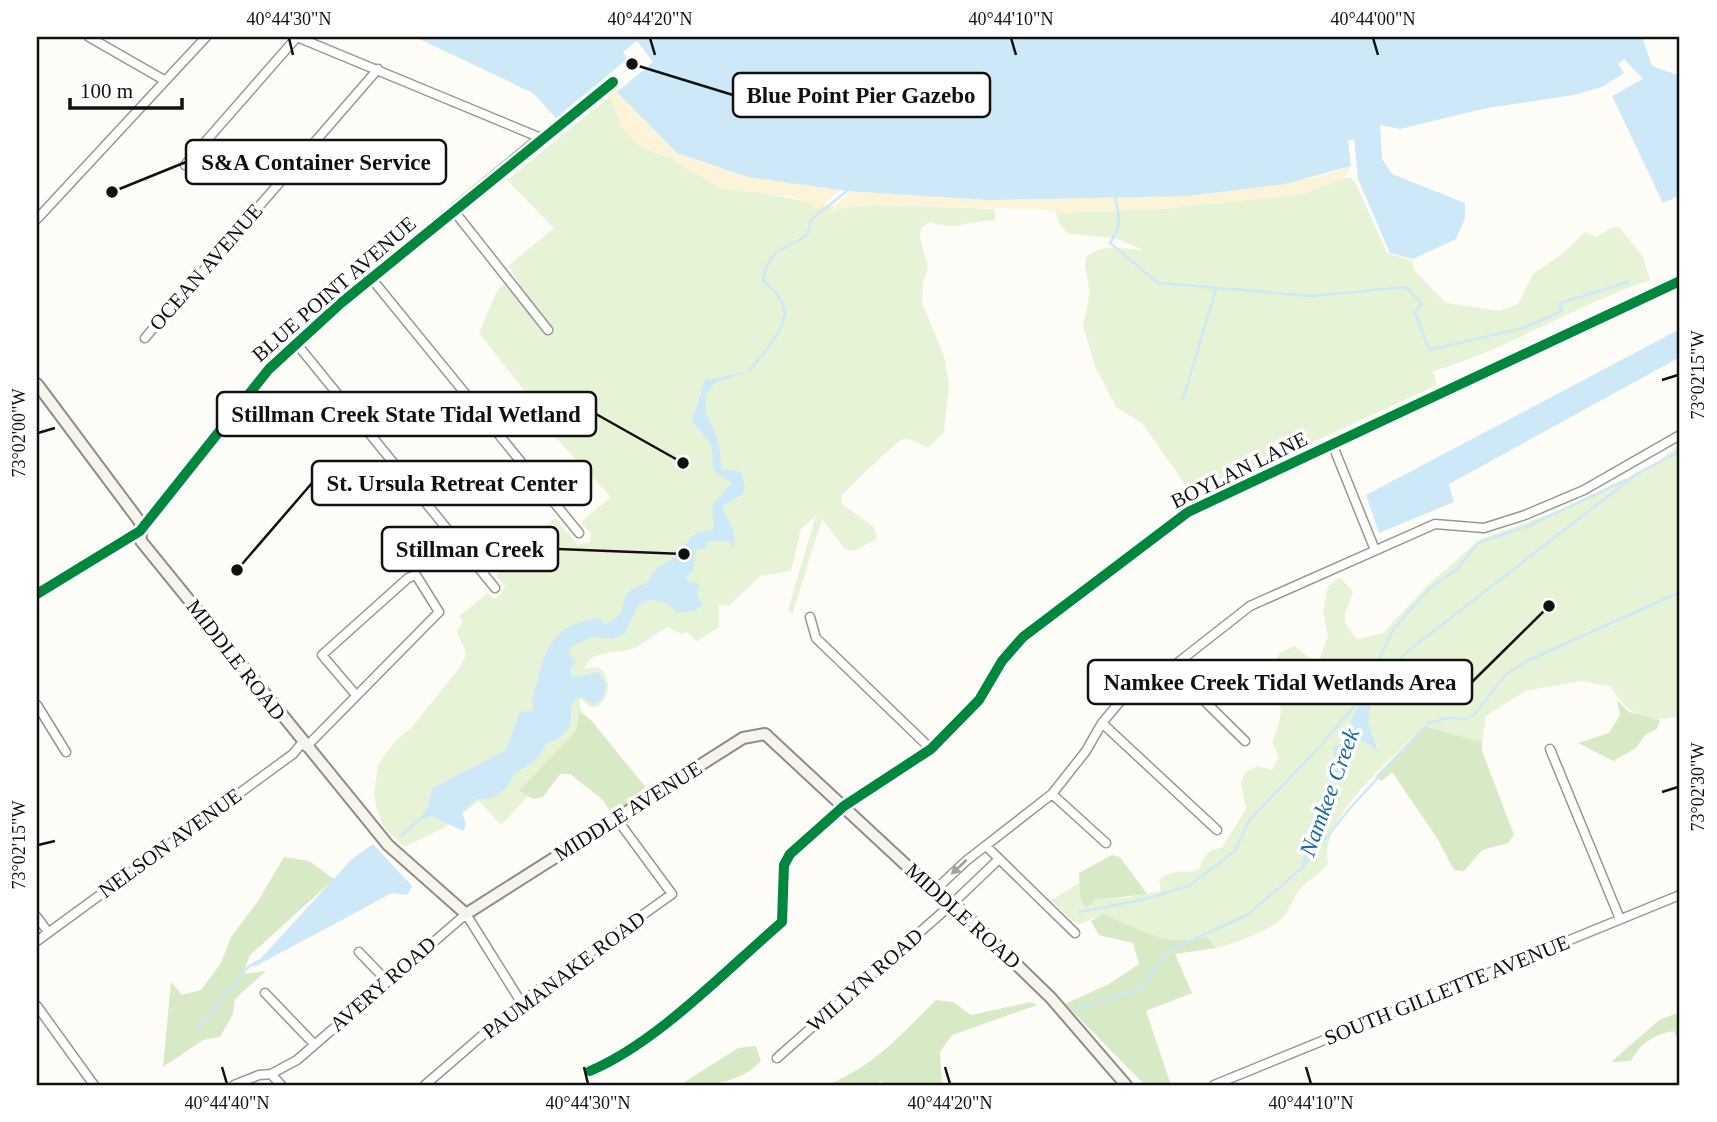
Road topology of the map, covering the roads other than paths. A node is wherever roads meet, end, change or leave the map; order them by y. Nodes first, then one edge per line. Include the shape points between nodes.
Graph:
1 (89, 37) edge
2 (206, 37) edge
3 (297, 37) edge
4 (378, 69) junction
5 (164, 80) junction
6 (613, 82) dead end
7 (541, 138) junction
8 (185, 165) dead end
9 (454, 211) junction
10 (37, 219) edge
11 (371, 278) junction
12 (1680, 281) edge
13 (548, 330) dead end
14 (145, 338) dead end
15 (296, 343) junction
16 (37, 384) edge
17 (1680, 435) edge
18 (1333, 446) junction
19 (140, 531) junction
20 (579, 533) dead end
21 (1375, 550) junction
22 (495, 589) dead end
23 (37, 594) edge
24 (810, 617) dead end
25 (1171, 668) junction
26 (356, 695) junction
27 (37, 705) edge
28 (1102, 723) junction
29 (1245, 741) dead end
30 (304, 745) junction
31 (931, 749) junction
32 (1550, 750) dead end
33 (66, 752) dead end
34 (790, 755) joint
35 (1052, 794) junction
36 (844, 806) junction
37 (616, 818) junction
38 (1217, 830) dead end
39 (1107, 843) dead end
40 (986, 846) junction
41 (999, 859) junction
42 (934, 891) junction
43 (1680, 895) edge
44 (953, 903) junction
45 (466, 914) junction
46 (37, 917) edge
47 (1620, 919) junction
48 (48, 932) junction
49 (1075, 933) dead end
50 (37, 941) edge
51 (359, 952) dead end
52 (386, 980) junction
53 (265, 993) dead end
54 (521, 1002) junction
55 (37, 1006) edge
56 (314, 1044) junction
57 (777, 1058) dead end
58 (590, 1071) dead end
59 (271, 1074) junction
60 (94, 1085) edge
61 (234, 1085) edge
62 (281, 1085) edge
63 (425, 1085) edge
64 (1126, 1085) edge
65 (1214, 1085) edge

1 - 5 street
2 - 5 street
3 - 4 street
3 - 8 street
4 - 7 street
4 - 14 street, OCEAN AVENUE
5 - 10 street
6 - 7 street, BLUE POINT AVENUE
7 - 9 street, BLUE POINT AVENUE
9 - 11 street, BLUE POINT AVENUE
9 - 13 street
11 - 15 street, BLUE POINT AVENUE
11 - 20 street
12 - 18 street, BOYLAN LANE via 1436,393
15 - 19 street, BLUE POINT AVENUE via 243,399
15 - 22 street
16 - 19 main road, MIDDLE ROAD via 140,522
17 - 21 street via 1584,490 1525,515 1484,528 1435,524
18 - 21 street
18 - 31 street, BOYLAN LANE via 1188,512 1055,610 1021,639 979,701
19 - 23 street, BLUE POINT AVENUE
19 - 30 main road, MIDDLE ROAD via 141,541
21 - 25 street via 1250,606
24 - 31 street via 816,638
25 - 28 street via 1124,698
25 - 29 street
26 - 26 street, NELSON AVENUE via 439,611 416,576 408,578 322,655
26 - 30 street, NELSON AVENUE
27 - 33 street
28 - 35 street
28 - 38 street
30 - 45 main road, MIDDLE ROAD via 388,845
30 - 48 street, NELSON AVENUE
31 - 36 street, BOYLAN LANE
32 - 47 street
34 - 36 main road, MIDDLE ROAD
34 - 37 main road, MIDDLE AVENUE via 765,734 752,734
35 - 39 street
35 - 40 street
36 - 42 main road, MIDDLE ROAD
36 - 58 street, BOYLAN LANE via 790,854 784,865 782,922 647,1037
37 - 45 main road, MIDDLE AVENUE
37 - 54 street, PAUMANAKE ROAD via 672,894
40 - 41 street
40 -> 42 street
41 - 44 street, WILLYN ROAD
41 - 49 street
42 - 44 main road, MIDDLE ROAD
43 - 47 street, SOUTH GILLETTE AVENUE
44 - 57 street, WILLYN ROAD
44 - 64 main road, MIDDLE ROAD via 1051,998
45 - 52 street, AVERY ROAD
45 - 54 street
46 - 48 street
47 - 65 street, SOUTH GILLETTE AVENUE
48 - 50 street, NELSON AVENUE
51 - 52 street
52 - 56 street, AVERY ROAD
53 - 56 street
54 - 63 street, PAUMANAKE ROAD
55 - 60 street
56 - 59 street, AVERY ROAD
59 - 61 street, AVERY ROAD
59 - 62 street

